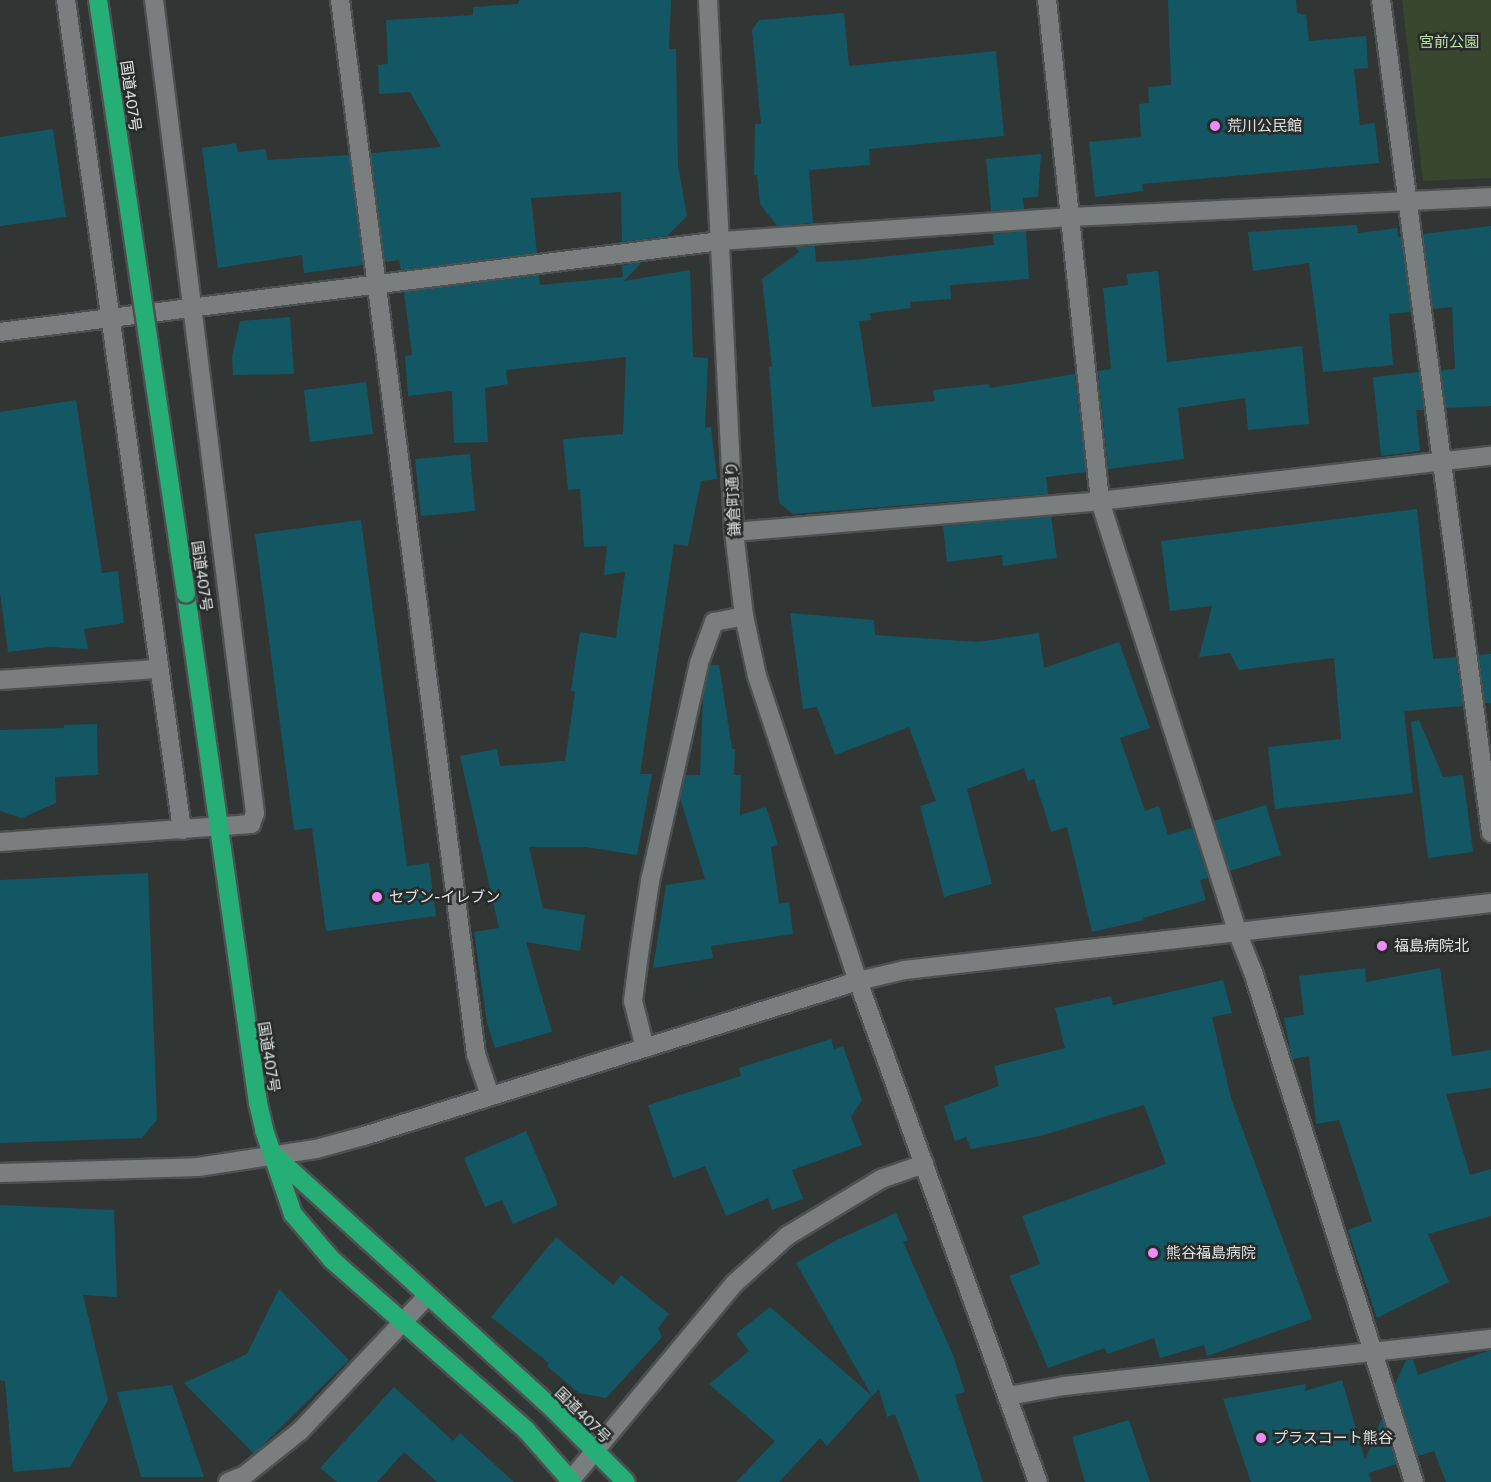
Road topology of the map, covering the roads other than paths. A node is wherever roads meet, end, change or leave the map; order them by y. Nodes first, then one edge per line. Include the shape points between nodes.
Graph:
1 (66, 0) edge
2 (99, 0) edge
3 (154, 0) edge
4 (340, 0) edge
5 (708, 0) edge
6 (1047, 0) edge
7 (1381, 0) edge
8 (1491, 197) edge
9 (1409, 203) junction
10 (1069, 217) junction
11 (720, 242) junction
12 (374, 284) junction
13 (191, 307) junction
14 (109, 317) junction
15 (0, 332) edge
16 (1491, 456) edge
17 (1443, 460) junction
18 (1100, 501) junction
19 (734, 532) junction
20 (744, 616) junction
21 (158, 669) junction
22 (0, 680) edge
23 (220, 827) junction
24 (182, 830) junction
25 (1491, 833) edge
26 (0, 842) edge
27 (1491, 903) edge
28 (1238, 934) junction
29 (858, 981) junction
30 (645, 1048) junction
31 (490, 1096) junction
32 (274, 1156) junction
33 (924, 1164) junction
34 (0, 1173) edge
35 (426, 1296) junction
36 (403, 1322) junction
37 (1491, 1339) edge
38 (1371, 1351) junction
39 (1008, 1396) junction
40 (594, 1452) junction
41 (571, 1481) edge
42 (228, 1482) edge
43 (627, 1482) edge
44 (1038, 1482) edge
45 (1414, 1482) edge

1 - 14 street
2 - 23 highway, 国道407号, bridge
3 - 13 street
4 - 12 street
5 - 11 street, 鎌倉町通り
6 - 10 street
7 - 9 street
8 - 9 street
9 - 10 street
9 - 17 street
10 - 11 street
10 - 18 street
11 - 12 street
11 - 19 street, 鎌倉町通り
12 - 13 street
12 - 31 street via 476,1054
13 - 14 street
13 - 23 street via 255,813 251,824
14 - 15 street
14 - 21 street
16 - 17 street
17 - 18 street
17 - 25 street
18 - 19 street
18 - 28 street
19 - 20 street, 鎌倉町通り
20 - 29 street, 鎌倉町通り via 757,676
20 - 30 street via 714,622 699,663 650,880 639,954 633,1001
21 - 22 street
21 - 24 street
23 - 24 street
23 - 32 highway, 国道407号 via 249,1046 264,1130
24 - 26 street
27 - 28 street
28 - 29 street via 905,970
28 - 38 street
29 - 30 street
29 - 33 street, 鎌倉町通り
30 - 31 street
31 - 32 street via 364,1136
32 - 34 street via 198,1167
32 - 35 highway, 国道407号
32 - 36 highway, 国道407号 via 301,1228
33 - 39 street, 鎌倉町通り
33 - 40 street via 881,1179 787,1236 735,1283
35 - 36 street
35 - 40 highway, 国道407号 via 555,1411
36 - 41 highway, 国道407号 via 525,1430
36 - 42 street via 300,1431 245,1474
37 - 38 street
38 - 39 street via 1064,1386
38 - 45 street
39 - 44 street, 鎌倉町通り
40 - 41 street
40 - 43 highway, 国道407号

